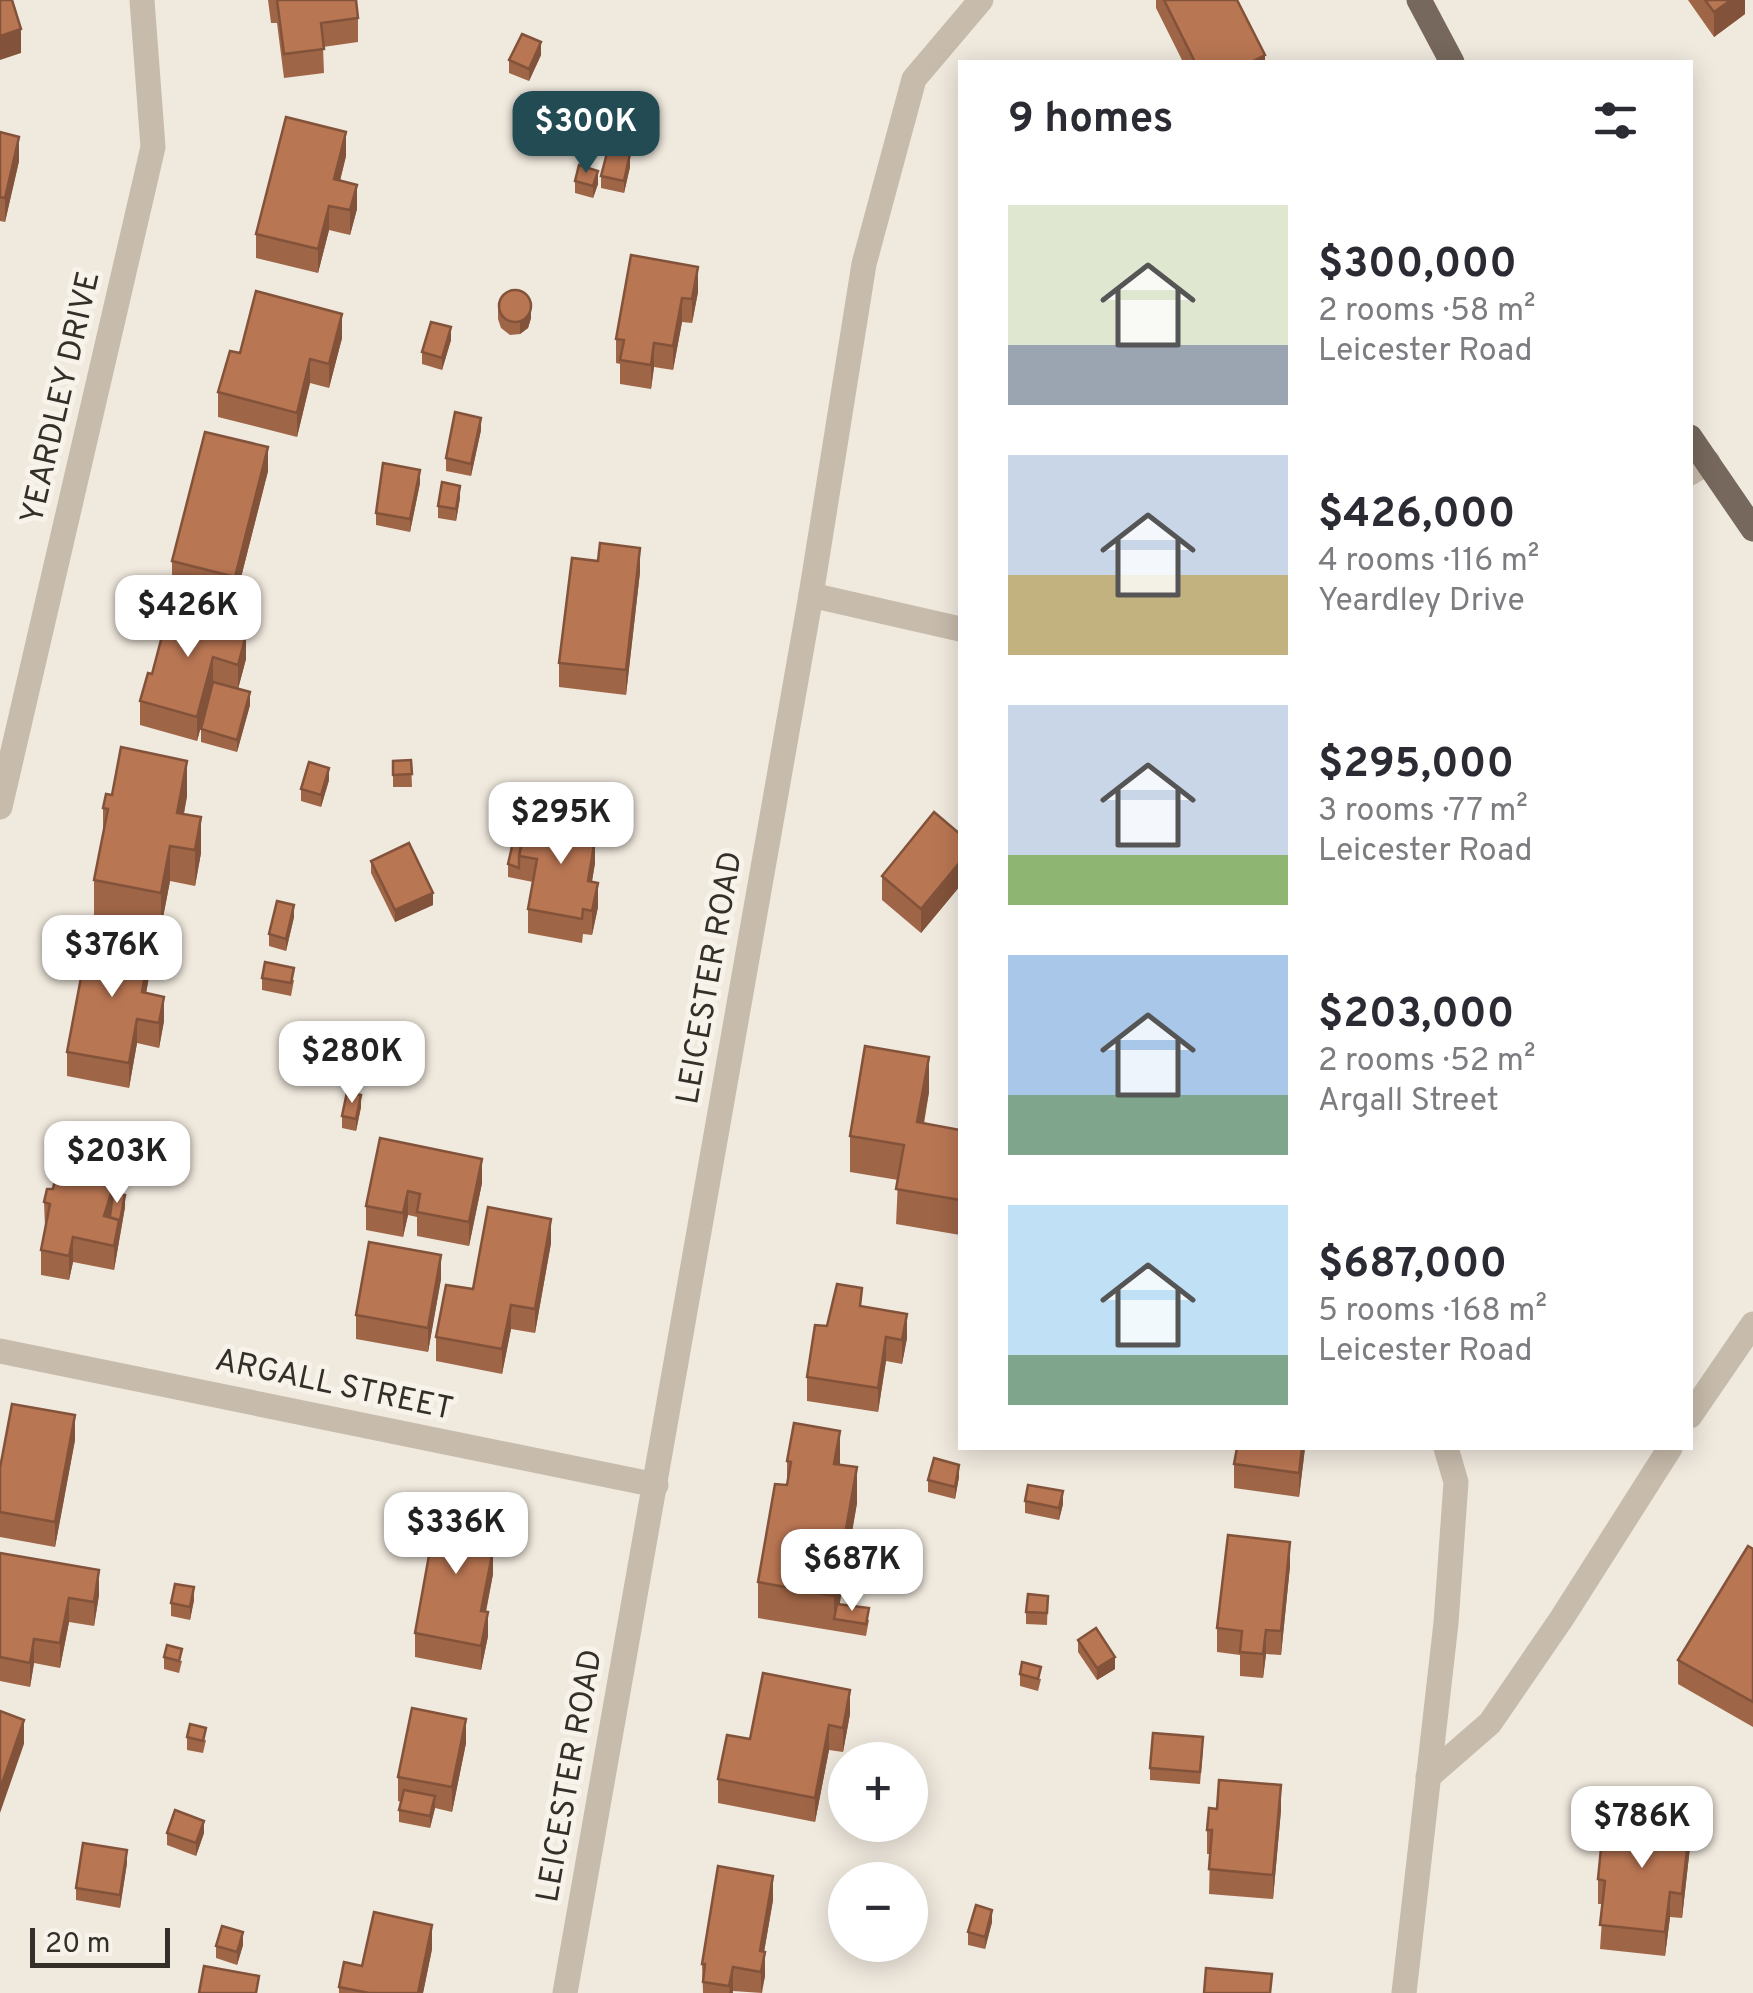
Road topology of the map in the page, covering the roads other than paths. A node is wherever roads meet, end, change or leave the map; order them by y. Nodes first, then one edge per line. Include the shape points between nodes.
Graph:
1 (142, 0) edge
2 (982, 0) edge
3 (1419, 0) edge
4 (1451, 60) edge
5 (1699, 468) edge
6 (1745, 510) edge
7 (1753, 528) edge
8 (811, 595) junction
9 (958, 629) edge
10 (0, 806) edge
11 (1753, 1324) edge
12 (0, 1351) edge
13 (1693, 1412) edge
14 (1447, 1450) edge
15 (1669, 1450) edge
16 (656, 1484) junction
17 (1428, 1777) junction
18 (565, 1993) edge
19 (1404, 1993) edge

1 - 10 street, YEARDLEY DRIVE via 153,146
2 - 8 street, LEICESTER ROAD via 914,79 864,264
3 - 4 main road
5 - 6 main road
6 - 7 main road
8 - 9 street
8 - 16 street, LEICESTER ROAD
11 - 13 street
12 - 16 street, ARGALL STREET
14 - 17 street via 1456,1482
15 - 17 street via 1490,1722
16 - 18 street, LEICESTER ROAD
17 - 19 street

